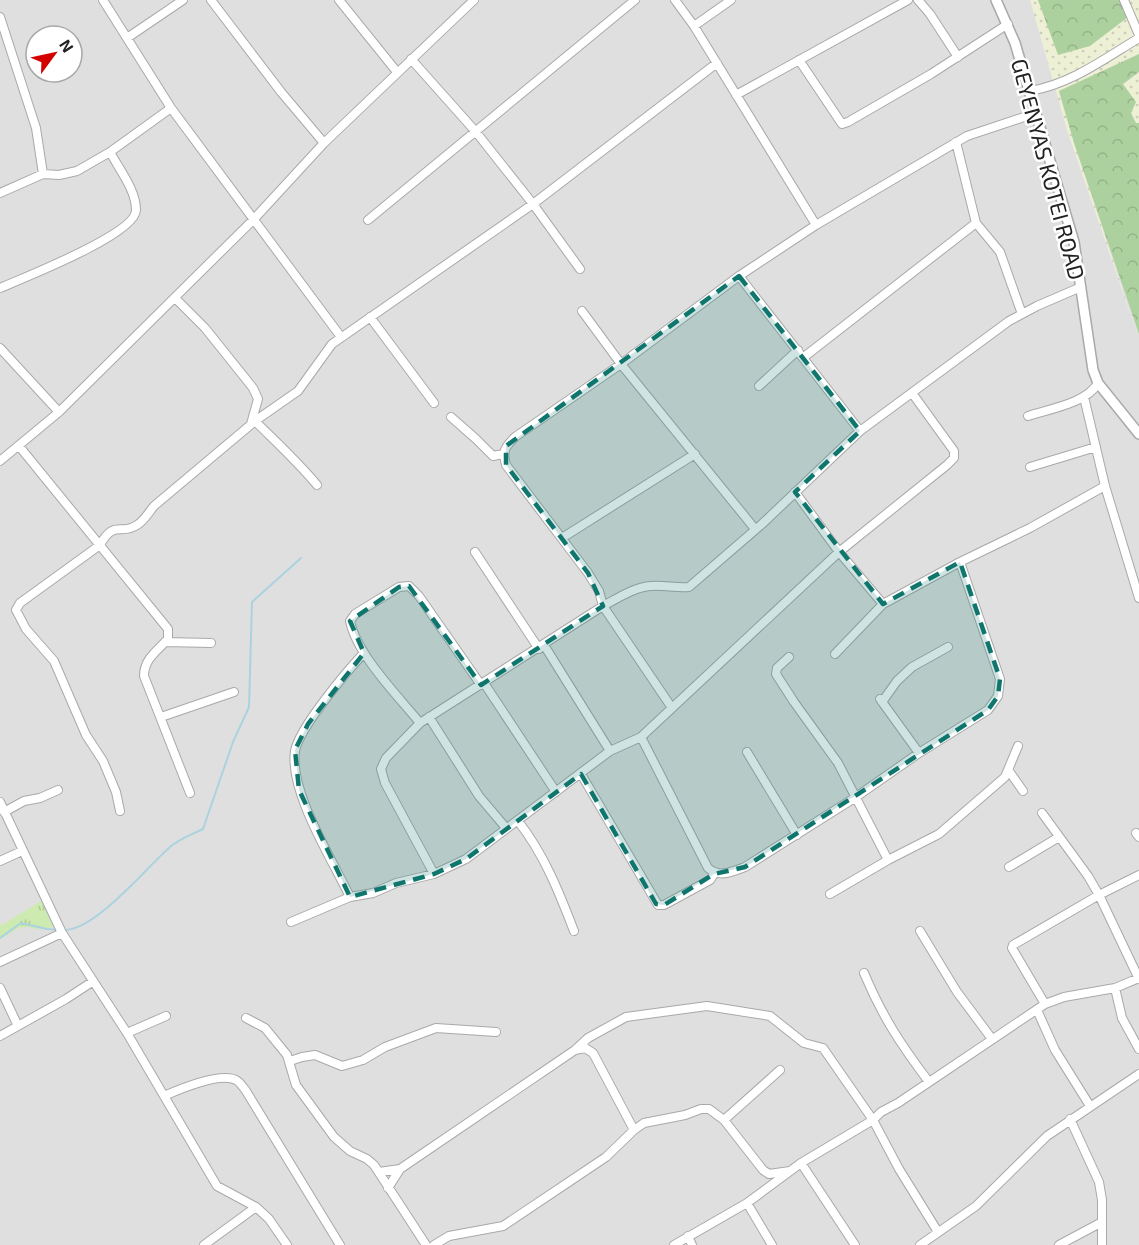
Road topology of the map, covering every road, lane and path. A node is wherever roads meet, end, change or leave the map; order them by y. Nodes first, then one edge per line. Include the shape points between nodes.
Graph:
1 (103, 0) edge
2 (183, 0) edge
3 (211, 0) edge
4 (339, 0) edge
5 (474, 0) edge
6 (635, 0) edge
7 (675, 0) edge
8 (731, 0) edge
9 (908, 0) edge
10 (918, 0) edge
11 (996, 0) edge
12 (1124, 0) edge
13 (0, 17) edge
14 (1008, 24) junction
15 (694, 26) junction
16 (1139, 37) edge
17 (127, 38) junction
18 (958, 57) junction
19 (411, 59) junction
20 (799, 60) junction
21 (717, 63) junction
22 (397, 72) junction
23 (1030, 91) junction
24 (736, 95) junction
25 (171, 108) junction
26 (1036, 113) junction
27 (476, 132) junction
28 (956, 142) junction
29 (324, 143) junction
30 (110, 152) junction
31 (43, 174) junction
32 (0, 193) edge
33 (533, 204) junction
34 (254, 219) junction
35 (368, 220) dead end
36 (976, 223) junction
37 (816, 225) junction
38 (580, 269) dead end
39 (739, 276) junction
40 (1082, 287) junction
41 (0, 288) edge
42 (175, 298) junction
43 (582, 311) dead end
44 (1022, 314) junction
45 (370, 317) junction
46 (341, 337) junction
47 (0, 348) edge
48 (798, 350) junction
49 (804, 357) junction
50 (621, 364) junction
51 (1098, 382) junction
52 (759, 386) dead end
53 (912, 393) junction
54 (1084, 397) junction
55 (434, 404) dead end
56 (59, 412) junction
57 (1028, 416) dead end
58 (451, 417) dead end
59 (253, 423) junction
60 (860, 431) junction
61 (1139, 434) edge
62 (19, 446) junction
63 (1096, 447) junction
64 (503, 454) junction
65 (695, 454) junction
66 (0, 461) edge
67 (1030, 467) dead end
68 (317, 485) dead end
69 (1105, 486) junction
70 (795, 492) junction
71 (755, 529) junction
72 (562, 538) junction
73 (100, 545) junction
74 (475, 552) dead end
75 (839, 552) junction
76 (960, 562) junction
77 (1139, 598) edge
78 (884, 604) junction
79 (603, 606) junction
80 (165, 642) junction
81 (211, 643) dead end
82 (542, 647) junction
83 (948, 647) dead end
84 (364, 653) junction
85 (835, 654) dead end
86 (789, 657) dead end
87 (482, 684) junction
88 (234, 692) dead end
89 (672, 708) junction
90 (160, 717) junction
91 (429, 717) junction
92 (420, 723) junction
93 (641, 737) junction
94 (1018, 746) dead end
95 (610, 751) junction
96 (747, 752) dead end
97 (920, 753) junction
98 (1009, 771) junction
99 (581, 774) junction
100 (58, 790) dead end
101 (1023, 791) dead end
102 (556, 792) junction
103 (190, 793) dead end
104 (856, 797) junction
105 (0, 802) edge
106 (120, 811) dead end
107 (4, 812) junction
108 (1042, 813) dead end
109 (518, 821) junction
110 (506, 828) junction
111 (797, 835) junction
112 (1059, 837) junction
113 (22, 851) junction
114 (888, 860) junction
115 (0, 861) edge
116 (1009, 867) dead end
117 (434, 874) junction
118 (714, 874) junction
119 (1139, 875) edge
120 (830, 894) dead end
121 (1099, 895) junction
122 (350, 897) junction
123 (291, 922) dead end
124 (574, 931) dead end
125 (920, 931) dead end
126 (62, 933) junction
127 (0, 962) edge
128 (864, 974) dead end
129 (1139, 978) edge
130 (92, 982) junction
131 (0, 988) edge
132 (1115, 988) junction
133 (1045, 1004) junction
134 (1037, 1010) junction
135 (166, 1016) dead end
136 (246, 1018) dead end
137 (18, 1026) junction
138 (496, 1032) dead end
139 (127, 1033) junction
140 (0, 1036) edge
141 (992, 1039) junction
142 (1139, 1049) edge
143 (575, 1050) junction
144 (290, 1061) junction
145 (780, 1070) dead end
146 (1139, 1074) edge
147 (929, 1082) junction
148 (164, 1096) junction
149 (1090, 1106) junction
150 (1070, 1119) junction
151 (724, 1120) junction
152 (873, 1120) junction
153 (634, 1130) junction
154 (801, 1163) junction
155 (400, 1169) junction
156 (792, 1171) junction
157 (379, 1172) junction
158 (388, 1188) junction
159 (747, 1203) junction
160 (256, 1207) junction
161 (1102, 1222) junction
162 (938, 1232) junction
163 (688, 1236) junction
164 (204, 1245) edge
165 (287, 1245) edge
166 (340, 1245) edge
167 (426, 1245) edge
168 (434, 1245) edge
169 (674, 1245) edge
170 (692, 1245) edge
171 (772, 1245) edge
172 (855, 1245) edge
173 (920, 1245) edge
174 (1059, 1245) edge
175 (1102, 1245) edge

1 - 17 street
2 - 17 street
3 - 29 street
4 - 22 street
5 - 19 street
6 - 27 street
7 - 15 street
8 - 15 street
9 - 20 street
10 - 18 street
11 - 14 street, GEYENYAS KOTEI ROAD
12 - 16 street
13 - 31 street via 30,106
14 - 18 street
14 - 23 street, GEYENYAS KOTEI ROAD
15 - 21 street
16 - 23 street via 1063,83
17 - 25 street
18 - 20 street via 842,124
19 - 22 street
19 - 27 street
20 - 24 street
21 - 24 street
21 - 33 street
22 - 29 street
23 - 26 street, GEYENYAS KOTEI ROAD
24 - 37 street
25 - 30 street
25 - 34 street
26 - 28 street
26 - 40 street, GEYENYAS KOTEI ROAD via 1074,243
27 - 33 street
27 - 35 street
28 - 36 street
28 - 37 street
29 - 34 street
30 - 31 street via 77,171
30 - 41 street via 134,195 137,212 132,220 57,264
31 - 32 street
33 - 38 street
33 - 45 street
34 - 42 street
34 - 46 street
36 - 44 street via 1000,252
36 - 49 street
37 - 39 street
39 - 48 street
39 - 50 street
40 - 44 street
40 - 51 street, GEYENYAS KOTEI ROAD
42 - 56 street
42 - 59 street via 205,328 253,388 258,399
43 - 50 street
44 - 53 street
45 - 46 street
45 - 55 street
46 - 59 street via 297,391
47 - 56 street
48 - 49 street
48 - 52 street
49 - 60 street
50 - 64 street via 515,437
50 - 65 street
51 - 54 street
51 - 61 street, GEYENYAS KOTEI ROAD
53 - 60 street
53 - 75 street via 954,451 954,458
54 - 57 street
54 - 63 street
56 - 62 street
58 - 64 street via 493,456
59 - 68 street via 298,462
59 - 73 street via 154,506 140,523 107,533
60 - 70 street
62 - 66 street
62 - 73 street
63 - 67 street
63 - 69 street
64 - 72 street via 506,465
65 - 71 street
65 - 72 street
69 - 76 street
69 - 77 street
70 - 71 street
70 - 75 street
71 - 79 street via 689,587 652,586
72 - 79 street via 599,591
73 - 80 street via 168,629
73 - 106 street via 20,603 16,610 54,661 86,735 103,761
74 - 82 street
75 - 78 street
75 - 89 street
76 - 78 street
76 - 97 street via 1000,679 998,696 988,710
78 - 85 street
79 - 82 street
79 - 89 street
80 - 81 street
80 - 90 street via 144,667
82 - 87 street
82 - 95 street
83 - 97 street via 912,667 880,700
84 - 87 street via 350,621 399,587 410,586
84 - 92 street
84 - 122 street via 308,724 295,750 300,789
86 - 104 street via 776,674 838,763
87 - 91 street
87 - 102 street
88 - 90 street
89 - 93 street
90 - 103 street
91 - 92 street
91 - 110 street via 479,796
92 - 117 street via 386,758 381,769
93 - 95 street
93 - 118 street
94 - 98 street
95 - 99 street
96 - 111 street
97 - 104 street
98 - 101 street
98 - 114 street via 939,834
99 - 102 street
99 - 118 street via 658,905 704,884
100 - 107 street
102 - 109 street
104 - 111 street
104 - 114 street
105 - 107 street
107 - 113 street
108 - 112 street
109 - 110 street
109 - 124 street via 554,879
110 - 117 street via 466,859
111 - 118 street via 745,867
112 - 116 street
112 - 121 street
113 - 115 street
113 - 126 street
114 - 120 street
117 - 122 street
119 - 121 street
121 - 129 street
121 - 133 street via 1013,945
122 - 123 street
125 - 141 street via 957,992
126 - 127 street
126 - 130 street
128 - 147 street via 897,1040
129 - 132 street
130 - 137 street
130 - 139 street
131 - 137 street
132 - 133 street via 1064,996
132 - 142 street via 1122,1018
133 - 134 street
134 - 141 street
134 - 149 street
135 - 139 street
136 - 144 street via 265,1028
137 - 140 street
138 - 144 street via 436,1028 342,1066 315,1055
139 - 148 street
141 - 147 street
143 - 152 street via 588,1038 626,1017 707,1006 770,1016 804,1043 823,1048
143 - 153 street via 585,1048 593,1053
143 - 155 street
144 - 157 street via 296,1085 333,1137 367,1159
145 - 151 street
146 - 149 street
147 - 152 street
148 - 160 street via 217,1186
148 - 166 street via 208,1080 230,1078 240,1083
149 - 150 street
150 - 161 street via 1099,1182
150 - 162 street via 1047,1136 976,1206
151 - 153 street via 709,1109 701,1109
151 - 156 street via 763,1170 769,1174
152 - 154 street
152 - 162 street
153 - 168 street via 606,1157 503,1226 449,1236
154 - 156 street
154 - 172 street
155 - 157 street
155 - 158 street
156 - 159 street
157 - 158 street
158 - 167 street
159 - 163 street
159 - 171 street
160 - 164 street
160 - 165 street
161 - 174 street
161 - 175 street
162 - 173 street
163 - 169 street
163 - 170 street

